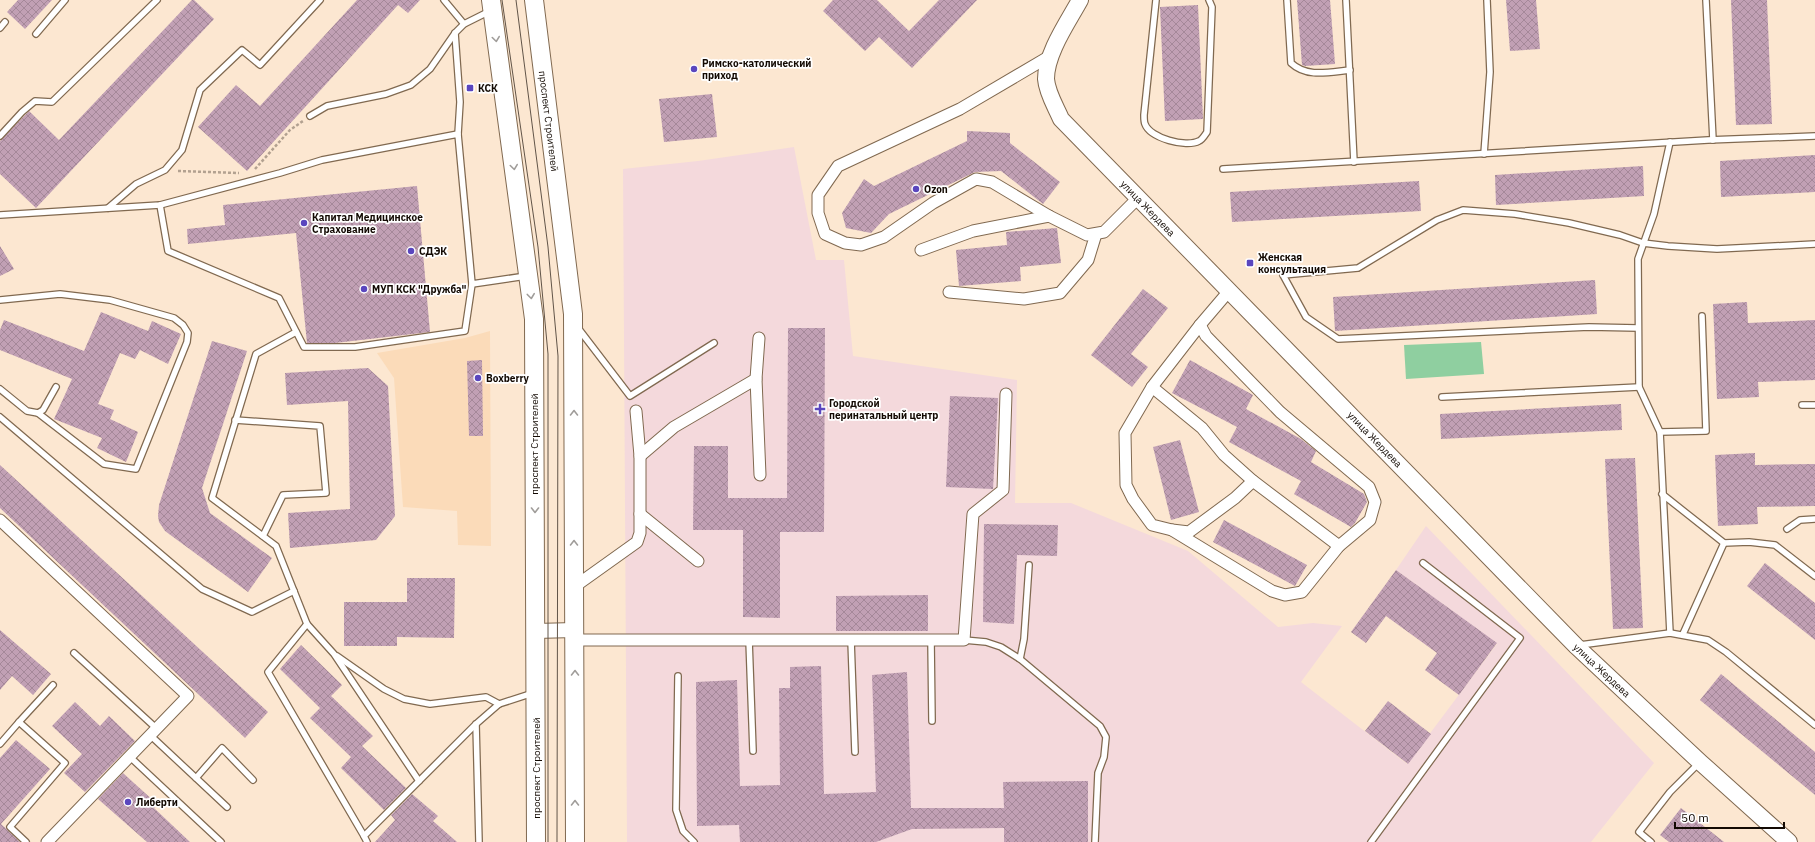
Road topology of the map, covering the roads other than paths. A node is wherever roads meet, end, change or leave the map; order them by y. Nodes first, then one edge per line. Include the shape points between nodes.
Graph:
1 (65, 0) edge
2 (156, 0) edge
3 (320, 0) edge
4 (444, 0) edge
5 (534, 0) edge
6 (1080, 0) edge
7 (1156, 0) edge
8 (1209, 0) edge
9 (1287, 0) edge
10 (1346, 0) edge
11 (1487, 0) edge
12 (1706, 0) edge
13 (492, 5) edge
14 (5, 22) dead end
15 (464, 24) junction
16 (0, 28) edge
17 (455, 33) junction
18 (36, 34) dead end
19 (1050, 56) junction
20 (1350, 70) junction
21 (310, 116) road end
22 (458, 134) junction
23 (0, 136) edge
24 (1815, 136) edge
25 (1713, 140) junction
26 (1670, 142) junction
27 (1484, 154) junction
28 (1354, 162) junction
29 (1223, 169) dead end
30 (1138, 198) junction
31 (160, 204) junction
32 (107, 208) junction
33 (0, 215) edge
34 (1049, 216) junction
35 (1096, 234) junction
36 (1643, 244) junction
37 (1815, 244) edge
38 (921, 250) dead end
39 (528, 276) junction
40 (472, 284) junction
41 (1229, 291) junction
42 (949, 292) dead end
43 (0, 300) edge
44 (1702, 316) dead end
45 (573, 321) junction
46 (1200, 325) junction
47 (1638, 328) junction
48 (296, 332) junction
49 (759, 338) dead end
50 (714, 344) dead end
51 (756, 379) junction
52 (56, 387) dead end
53 (1639, 387) junction
54 (1152, 388) junction
55 (0, 389) edge
56 (1006, 394) dead end
57 (1442, 397) dead end
58 (1802, 405) dead end
59 (1815, 405) edge
60 (636, 412) dead end
61 (38, 413) junction
62 (0, 417) edge
63 (236, 420) junction
64 (1660, 432) junction
65 (640, 456) junction
66 (760, 475) dead end
67 (1253, 481) junction
68 (1662, 494) junction
69 (640, 514) junction
70 (1815, 519) edge
71 (0, 520) edge
72 (1787, 529) dead end
73 (1172, 530) junction
74 (263, 536) junction
75 (1724, 543) junction
76 (1339, 546) junction
77 (698, 561) dead end
78 (1423, 563) dead end
79 (1029, 565) dead end
80 (1815, 576) edge
81 (574, 587) junction
82 (294, 590) junction
83 (307, 624) junction
84 (535, 631) junction
85 (1670, 633) junction
86 (1683, 634) junction
87 (575, 635) junction
88 (750, 640) junction
89 (851, 640) junction
90 (931, 640) junction
91 (964, 640) junction
92 (1576, 646) junction
93 (74, 653) dead end
94 (334, 654) junction
95 (1020, 659) junction
96 (678, 676) dead end
97 (53, 685) dead end
98 (535, 692) junction
99 (499, 704) junction
100 (932, 720) dead end
101 (19, 722) junction
102 (476, 724) junction
103 (1815, 725) edge
104 (153, 732) junction
105 (0, 744) edge
106 (753, 751) dead end
107 (855, 752) dead end
108 (129, 756) junction
109 (1700, 762) junction
110 (196, 778) junction
111 (253, 780) dead end
112 (419, 781) junction
113 (227, 807) dead end
114 (364, 836) junction
115 (26, 842) edge
116 (47, 842) edge
117 (221, 842) edge
118 (367, 842) edge
119 (479, 842) edge
120 (536, 842) edge
121 (575, 842) edge
122 (694, 842) edge
123 (1095, 842) edge
124 (1371, 842) edge
125 (1651, 842) edge
126 (1789, 842) edge

1 - 18 lane
2 - 23 lane via 52,102 35,102
3 - 32 lane via 260,65 242,50 200,90 182,150 165,170 136,184
4 - 15 lane
5 - 45 main road, проспект Строителей
6 - 19 main road, улица Жердева
7 - 8 lane via 1145,124 1160,138 1188,144 1200,141 1207,132 1212,7
9 - 20 lane via 1291,64 1298,70 1310,73
10 - 20 lane
11 - 27 lane via 1490,72
12 - 25 lane
13 - 15 lane
13 -> 39 main road, проспект Строителей
14 - 16 lane
15 - 17 lane
17 - 21 lane via 430,69 411,85 386,94 328,106
17 - 22 lane via 460,102
19 - 30 main road, улица Жердева via 1046,79 1061,119
19 - 34 street via 960,109 838,166 818,195 818,213 825,234 845,243 861,245 884,237 933,202 976,179 992,182
20 - 28 lane
22 - 31 lane via 322,160
22 - 40 lane
24 - 25 lane
25 - 26 lane
26 - 27 lane
26 - 36 lane via 1654,214
27 - 28 lane
28 - 29 lane
30 - 35 street via 1104,232
30 - 41 main road, улица Жердева
31 - 32 lane
31 - 48 lane via 168,251 279,298
32 - 33 lane
34 - 35 street via 1087,236
34 - 38 street via 973,231
35 - 42 street via 1088,260 1060,293 1024,298
36 - 37 lane via 1717,249
36 - 47 lane via 1638,258
36 - 47 lane via 1620,235 1569,223 1515,214 1463,210 1437,220 1358,268 1283,275 1306,316 1338,339 1589,327
39 - 40 lane
39 -> 84 main road, проспект Строителей via 534,319
40 - 48 lane via 465,331 355,347 304,348
41 - 46 street
41 - 92 main road, улица Жердева
43 - 61 lane via 60,294 110,300 174,318 188,333 187,342 136,469 104,464
44 - 64 lane via 1706,430
45 - 50 lane via 630,396
81 -> 45 main road, проспект Строителей
46 - 54 street
46 - 76 street via 1206,336 1280,412 1369,487 1375,502 1370,520
47 - 53 lane
48 - 63 lane via 256,354
49 - 51 street
51 - 65 street via 674,427
51 - 66 street
52 - 61 lane via 43,410
53 - 57 lane
53 - 64 lane
54 - 67 street via 1202,428 1224,455
54 - 73 street via 1125,432 1126,485 1152,524
55 - 61 lane via 27,411
56 - 91 street via 1003,490 973,514
58 - 59 lane
60 - 65 street
62 - 82 lane via 202,589 252,612
63 - 74 lane via 212,498
63 - 74 lane via 320,426 326,493 283,495
64 - 68 lane
65 - 69 street
67 - 73 street via 1235,498 1189,532
67 - 76 street
68 - 75 lane
68 - 85 lane
69 - 77 street
69 - 81 street via 640,533 637,542
70 - 72 lane via 1800,520
71 - 104 street via 188,696
73 - 76 street via 1259,584 1285,595 1302,592
74 - 82 lane via 276,546
75 - 80 lane via 1775,545
75 - 86 lane
78 - 124 lane via 1520,638
79 - 95 lane via 1024,639
81 - 87 main road, проспект Строителей
82 - 83 lane
83 - 94 lane
83 - 114 lane via 268,672
84 - 87 street
84 - 98 main road, проспект Строителей
85 - 86 lane
85 - 92 lane
86 - 103 lane via 1708,640 1726,652
87 - 88 street
121 -> 87 main road, проспект Строителей
88 - 89 street
88 - 106 lane
89 - 90 street
89 - 107 lane
90 - 91 street
90 - 100 lane
91 - 95 lane via 986,642 1001,647
92 - 109 main road, улица Жердева
93 - 104 lane
94 - 99 lane via 384,690 404,699 430,704 486,697
94 - 112 lane
95 - 123 lane via 1100,726 1106,737 1104,757 1098,773
96 - 122 lane via 676,810 683,831
97 - 101 lane
98 - 99 lane
98 - 120 main road, проспект Строителей
99 - 102 lane
101 - 105 lane
101 - 115 lane via 66,763 10,827
102 - 112 lane
102 - 119 lane
104 - 108 street
104 - 110 lane
108 - 116 street
108 - 117 lane
109 - 125 lane via 1670,792 1639,832
109 - 126 main road, улица Жердева
110 - 111 lane via 222,748
110 - 113 lane
112 - 114 lane
114 - 118 lane

